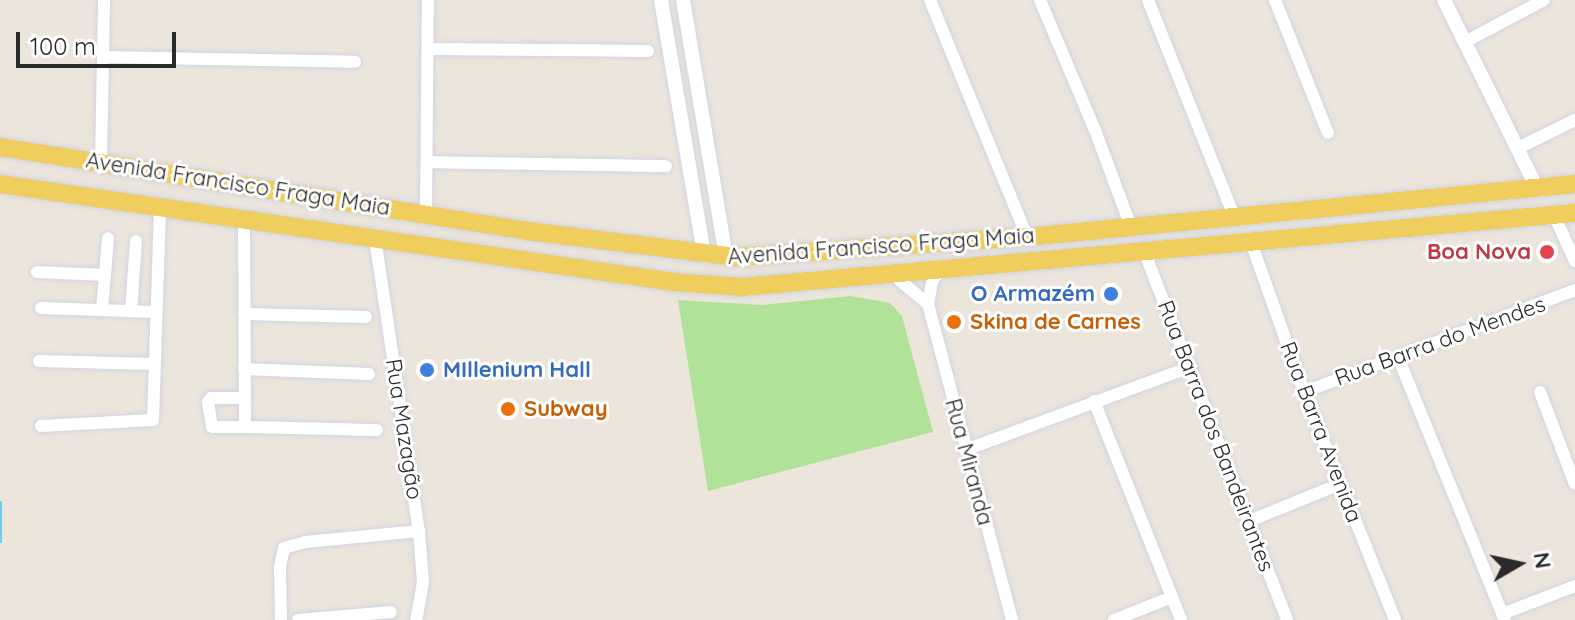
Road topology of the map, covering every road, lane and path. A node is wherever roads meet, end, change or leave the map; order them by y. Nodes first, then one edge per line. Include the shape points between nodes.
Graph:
1 (104, 0) edge
2 (428, 0) edge
3 (661, 0) edge
4 (683, 0) edge
5 (930, 0) edge
6 (1040, 0) edge
7 (1148, 0) edge
8 (1275, 0) edge
9 (1444, 0) edge
10 (1541, 1) edge
11 (1465, 42) junction
12 (428, 49) junction
13 (692, 50) junction
14 (648, 51) dead end
15 (670, 51) junction
16 (103, 57) junction
17 (355, 62) dead end
18 (1575, 120) edge
19 (1328, 133) dead end
20 (0, 147) edge
21 (1518, 148) junction
22 (101, 161) junction
23 (427, 162) junction
24 (666, 166) dead end
25 (0, 184) edge
26 (1575, 184) edge
27 (1537, 188) junction
28 (1379, 203) junction
29 (1340, 207) junction
30 (160, 208) junction
31 (1575, 213) edge
32 (426, 214) junction
33 (1554, 215) junction
34 (1234, 216) junction
35 (244, 220) junction
36 (1131, 227) junction
37 (528, 231) junction
38 (1380, 231) junction
39 (1346, 235) junction
40 (1027, 237) junction
41 (108, 238) dead end
42 (375, 238) junction
43 (588, 239) junction
44 (136, 241) dead end
45 (1251, 242) junction
46 (1144, 251) junction
47 (704, 255) junction
48 (726, 257) junction
49 (535, 261) junction
50 (1575, 261) edge
51 (940, 268) junction
52 (581, 269) junction
53 (37, 272) dead end
54 (892, 274) junction
55 (105, 275) junction
56 (1575, 290) edge
57 (928, 304) junction
58 (41, 308) dead end
59 (102, 310) junction
60 (131, 311) junction
61 (154, 312) junction
62 (244, 314) junction
63 (366, 317) dead end
64 (1398, 357) junction
65 (39, 361) dead end
66 (153, 364) junction
67 (1191, 367) junction
68 (244, 369) junction
69 (369, 374) dead end
70 (1304, 392) junction
71 (1540, 392) dead end
72 (244, 398) junction
73 (1094, 401) junction
74 (41, 426) dead end
75 (245, 427) junction
76 (377, 430) dead end
77 (965, 450) junction
78 (1340, 484) junction
79 (1575, 484) edge
80 (1249, 521) junction
81 (419, 531) junction
82 (436, 575) dead end
83 (423, 582) junction
84 (1575, 586) edge
85 (1172, 597) junction
86 (391, 612) dead end
87 (1503, 617) edge
88 (1392, 619) edge
89 (281, 620) edge
90 (298, 620) edge
91 (416, 620) edge
92 (1012, 620) edge
93 (1114, 620) edge
94 (1181, 620) edge
95 (1287, 620) edge

1 - 16 street
2 - 12 street
3 - 15 street
4 - 13 street
5 - 40 street
6 - 36 street
7 - 34 street
8 - 19 street
9 - 11 street
10 - 11 street
11 - 21 street
12 - 14 street
12 - 23 street
13 - 15 street
13 - 48 street
15 - 47 street
16 - 17 street
16 - 22 street
18 - 21 street
20 - 22 main road, Avenida Francisco Fraga Maia
21 - 27 street
22 - 32 main road, Avenida Francisco Fraga Maia
23 - 24 street
23 - 32 street
25 - 30 main road, Avenida Francisco Fraga Maia
26 - 27 main road, Avenida Francisco Fraga Maia
27 - 28 main road, Avenida Francisco Fraga Maia
28 - 29 main road, Avenida Francisco Fraga Maia
28 - 38 main road via 1371,219
29 - 34 main road, Avenida Francisco Fraga Maia
29 - 39 main road via 1359,219 1357,228
30 - 35 main road, Avenida Francisco Fraga Maia
30 - 61 street
31 - 33 main road, Avenida Francisco Fraga Maia
32 - 37 main road, Avenida Francisco Fraga Maia
33 - 38 main road, Avenida Francisco Fraga Maia
33 - 50 street
34 - 36 main road, Avenida Francisco Fraga Maia
35 - 42 main road, Avenida Francisco Fraga Maia
35 - 62 street
36 - 40 main road, Avenida Francisco Fraga Maia
37 - 43 main road, Avenida Francisco Fraga Maia
37 - 49 main road via 552,250 550,258
38 - 39 main road, Avenida Francisco Fraga Maia
39 - 45 main road, Avenida Francisco Fraga Maia
40 - 48 main road, Avenida Francisco Fraga Maia
41 - 55 street
42 - 49 main road, Avenida Francisco Fraga Maia
42 - 81 street, Rua Mazagão
43 - 47 main road, Avenida Francisco Fraga Maia
43 - 52 main road via 565,242 556,250 563,261
44 - 60 street
45 - 46 main road, Avenida Francisco Fraga Maia
45 - 70 street, Rua Barra Avenida
46 - 51 main road, Avenida Francisco Fraga Maia
46 - 67 street, Rua Barra dos Bandeirantes
47 - 48 main road, Avenida Francisco Fraga Maia
49 - 52 main road, Avenida Francisco Fraga Maia
51 - 54 main road, Avenida Francisco Fraga Maia
51 - 57 street
52 - 54 main road, Avenida Francisco Fraga Maia via 742,287
53 - 55 street
54 - 57 street
55 - 59 street
56 - 64 street, Rua Barra do Mendes
57 - 77 street, Rua Miranda
58 - 59 street
59 - 60 street
60 - 61 street
61 - 66 street
62 - 63 street
62 - 68 street
64 - 70 street, Rua Barra do Mendes
64 - 87 street
65 - 66 street
66 - 74 street via 150,422
67 - 73 street
67 - 80 street, Rua Barra dos Bandeirantes
68 - 69 street
68 - 72 street
70 - 78 street, Rua Barra Avenida
71 - 79 street
72 - 75 street
72 - 75 street via 208,402 212,427
73 - 77 street
73 - 85 street
75 - 76 street
77 - 92 street, Rua Miranda
78 - 80 street
78 - 88 street, Rua Barra Avenida
80 - 95 street, Rua Barra dos Bandeirantes
81 - 83 street, Rua Mazagão
81 - 89 street via 284,548
82 - 83 street
83 - 91 street, Rua Mazagão
84 - 87 street
85 - 93 street
85 - 94 street
86 - 90 street

